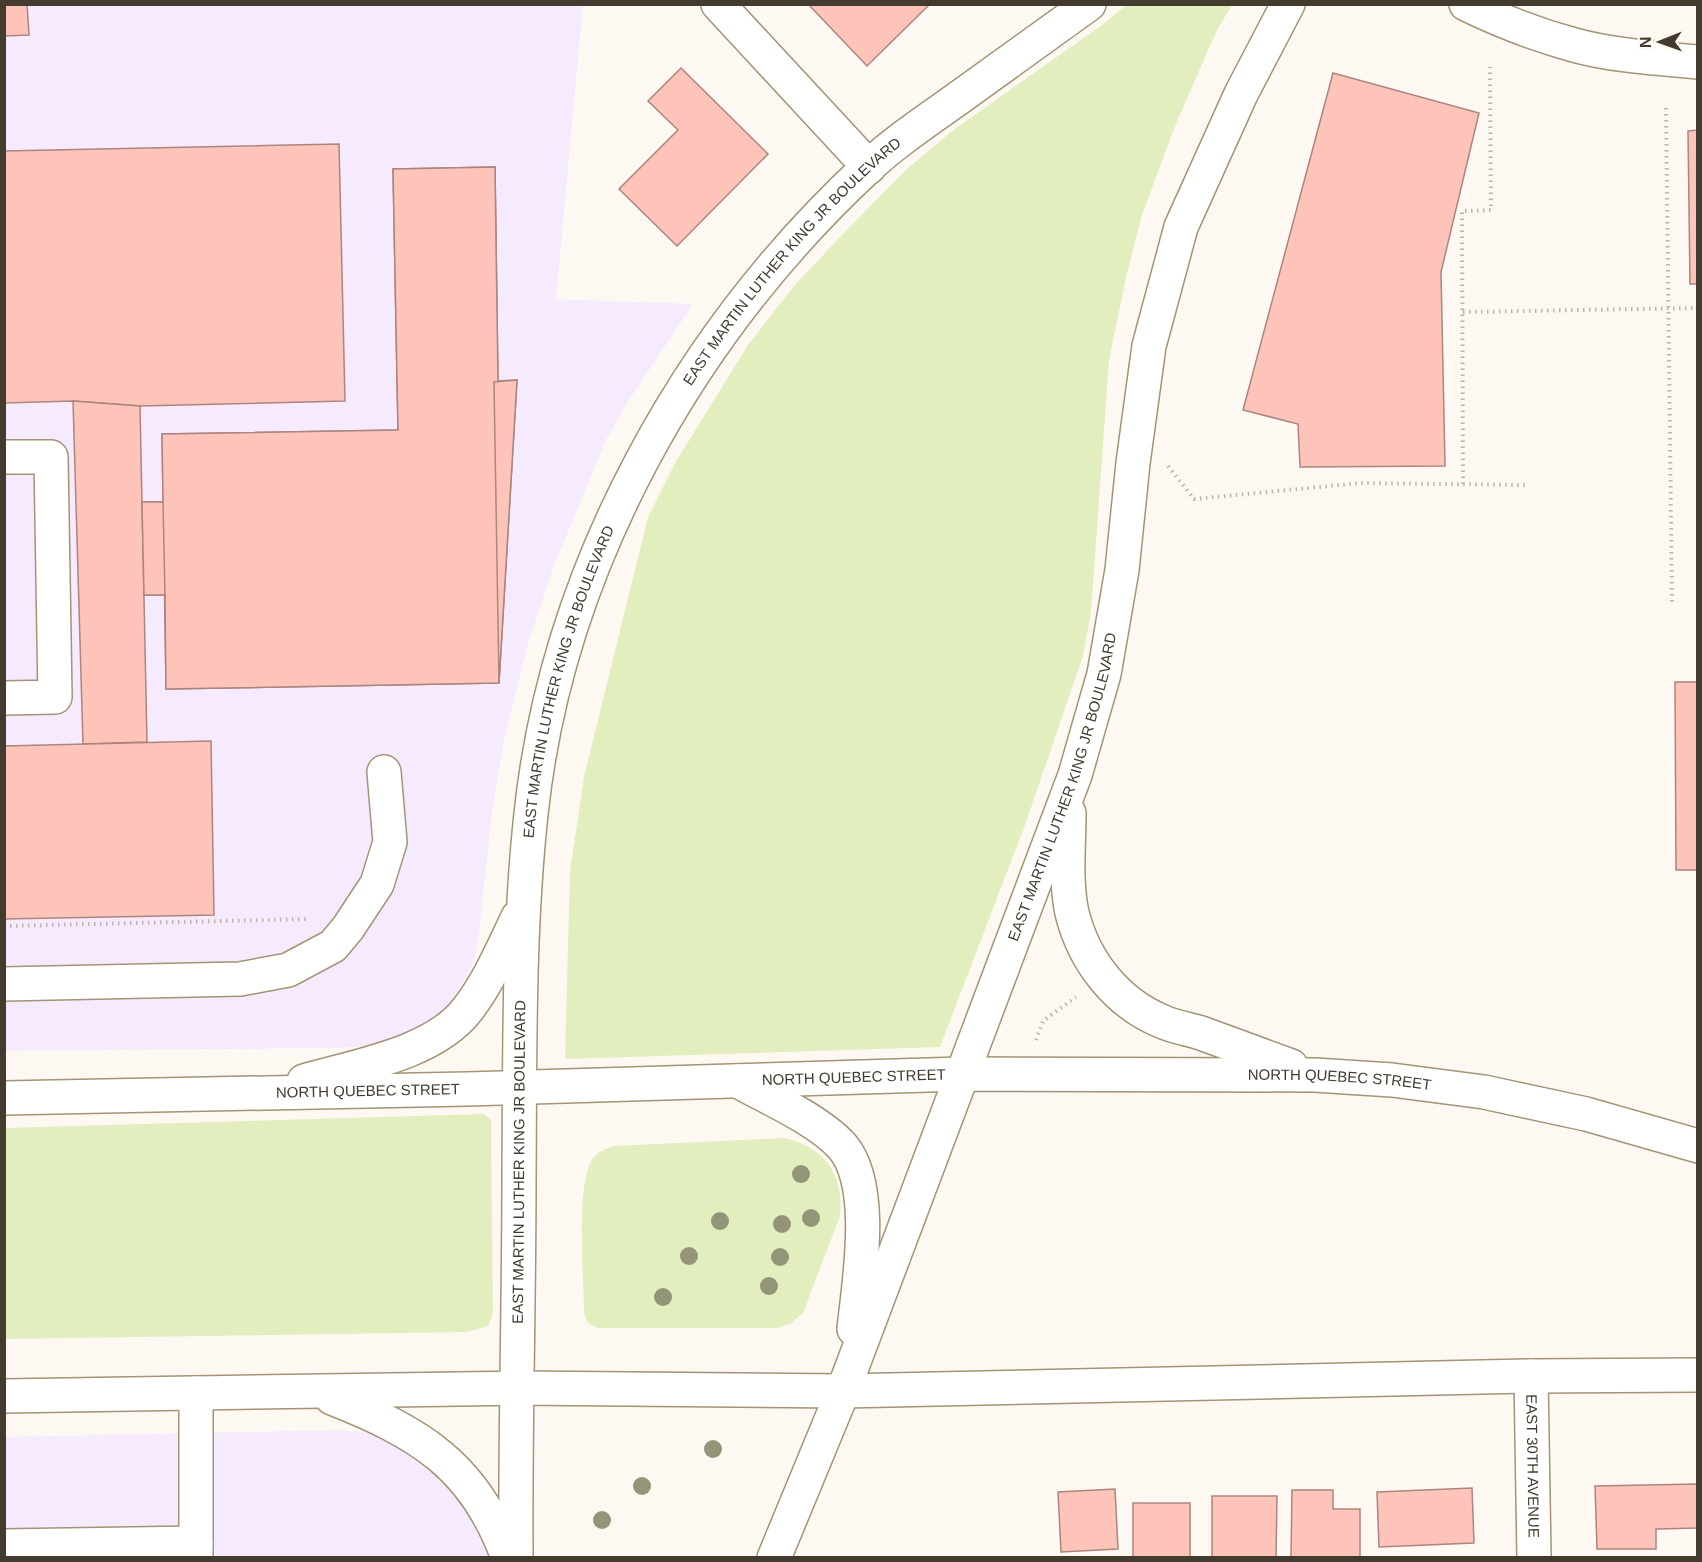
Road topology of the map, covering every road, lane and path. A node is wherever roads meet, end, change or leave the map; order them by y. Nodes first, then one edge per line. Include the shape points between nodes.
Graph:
1 (718, 4) edge
2 (1089, 4) edge
3 (1287, 4) edge
4 (1466, 4) edge
5 (1698, 62) edge
6 (1490, 67) dead end
7 (1666, 108) dead end
8 (869, 167) junction
9 (1668, 308) junction
10 (1698, 308) edge
11 (1463, 312) junction
12 (4, 458) edge
13 (1463, 484) junction
14 (1525, 485) dead end
15 (1194, 499) dead end
16 (1672, 604) dead end
17 (4, 698) edge
18 (384, 772) dead end
19 (1070, 789) junction
20 (524, 904) junction
21 (315, 919) dead end
22 (4, 926) edge
23 (4, 984) edge
24 (1079, 994) dead end
25 (1034, 1043) dead end
26 (962, 1074) junction
27 (1315, 1075) junction
28 (738, 1081) junction
29 (519, 1088) junction
30 (259, 1093) junction
31 (4, 1098) edge
32 (1698, 1146) edge
33 (1698, 1375) edge
34 (1531, 1376) junction
35 (847, 1381) junction
36 (519, 1388) junction
37 (319, 1392) junction
38 (196, 1393) junction
39 (4, 1396) edge
40 (4, 1546) edge
41 (196, 1550) edge
42 (508, 1557) edge
43 (516, 1557) edge
44 (774, 1557) edge
45 (1534, 1557) edge

1 - 8 main road
2 - 8 main road, EAST MARTIN LUTHER KING JR BOULEVARD via 917,127
3 - 19 main road, EAST MARTIN LUTHER KING JR BOULEVARD via 1240,94 1181,227 1149,346 1122,570 1104,674
4 - 5 main road via 1503,22 1575,45
6 - 11 path via 1491,210 1462,211
7 - 9 path
8 - 20 main road, EAST MARTIN LUTHER KING JR BOULEVARD via 792,247 704,356 651,444 600,542 572,623 546,721 531,810
9 - 10 path
9 - 11 path
9 - 16 path
11 - 13 path
12 - 17 main road via 51,457 55,697
13 - 14 path
13 - 15 path via 1361,483
18 - 23 main road via 390,842 377,884 333,946 288,970 240,979
19 - 26 main road, EAST MARTIN LUTHER KING JR BOULEVARD
19 - 27 main road via 1072,913 1092,960 1116,992 1131,1006 1162,1022
20 - 29 main road, EAST MARTIN LUTHER KING JR BOULEVARD
20 - 30 main road via 484,985 467,1011 447,1030 396,1055
21 - 22 path
24 - 25 path via 1043,1021
26 - 27 main road, NORTH QUEBEC STREET
26 - 28 main road, NORTH QUEBEC STREET
26 - 35 main road, EAST MARTIN LUTHER KING JR BOULEVARD
27 - 32 main road, NORTH QUEBEC STREET via 1484,1092 1586,1114
28 - 29 main road, NORTH QUEBEC STREET
28 - 35 main road via 823,1130 843,1147 856,1170 861,1206 860,1264
29 - 30 main road, NORTH QUEBEC STREET
29 - 36 main road, EAST MARTIN LUTHER KING JR BOULEVARD
30 - 31 main road, NORTH QUEBEC STREET
33 - 34 main road
34 - 35 main road
34 - 45 main road, EAST 30TH AVENUE
35 - 36 main road
35 - 44 main road, EAST MARTIN LUTHER KING JR BOULEVARD
36 - 37 main road
36 - 43 main road, EAST MARTIN LUTHER KING JR BOULEVARD
37 - 38 main road
37 - 42 main road via 374,1414 432,1447 473,1490 490,1516
38 - 39 main road
38 - 41 main road
40 - 41 main road

